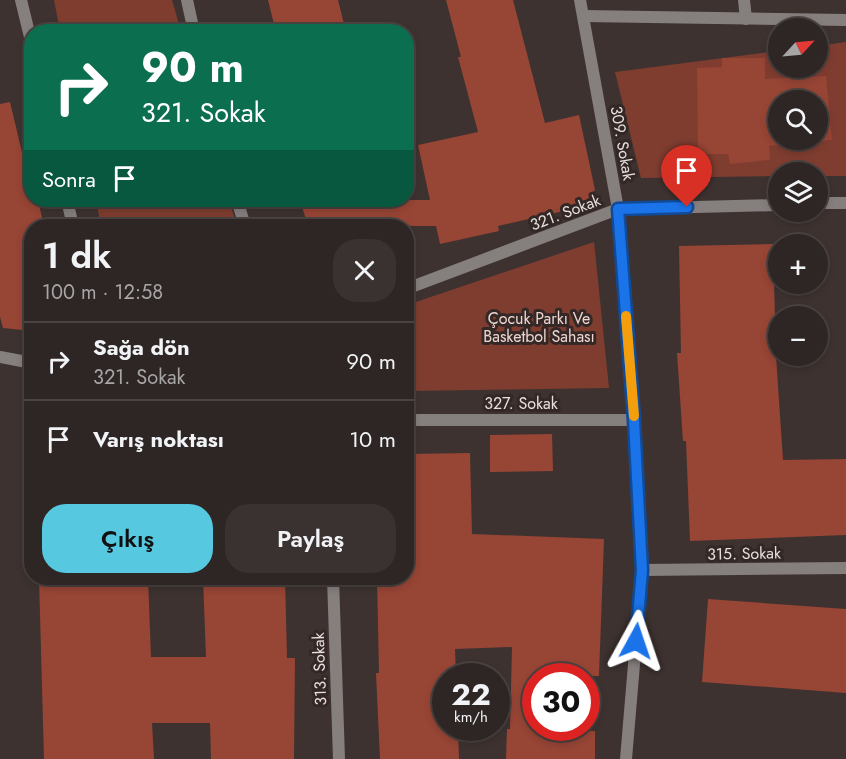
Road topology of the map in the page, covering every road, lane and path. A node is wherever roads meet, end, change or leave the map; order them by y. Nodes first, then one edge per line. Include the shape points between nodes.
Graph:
1 (21, 0) edge
2 (187, 0) edge
3 (579, 0) edge
4 (744, 0) edge
5 (584, 16) junction
6 (746, 19) junction
7 (846, 20) edge
8 (27, 24) edge
9 (193, 24) edge
10 (846, 203) edge
11 (828, 204) edge
12 (768, 205) edge
13 (618, 209) junction
14 (414, 286) edge
15 (0, 357) edge
16 (24, 362) edge
17 (414, 420) edge
18 (634, 420) junction
19 (846, 568) edge
20 (642, 570) junction
21 (333, 585) edge
22 (339, 759) edge
23 (626, 759) edge

1 - 8 street
2 - 9 street
3 - 5 street, 309. Sokak
4 - 6 street
5 - 6 street
5 - 13 street, 309. Sokak
6 - 7 street
10 - 11 street
12 - 13 street, 321. Sokak
13 - 14 street, 321. Sokak
13 - 18 street, 309. Sokak
15 - 16 street
17 - 18 street, 327. Sokak
18 - 20 street, 309. Sokak
19 - 20 street, 315. Sokak
20 - 23 street, 309. Sokak
21 - 22 street, 313. Sokak

